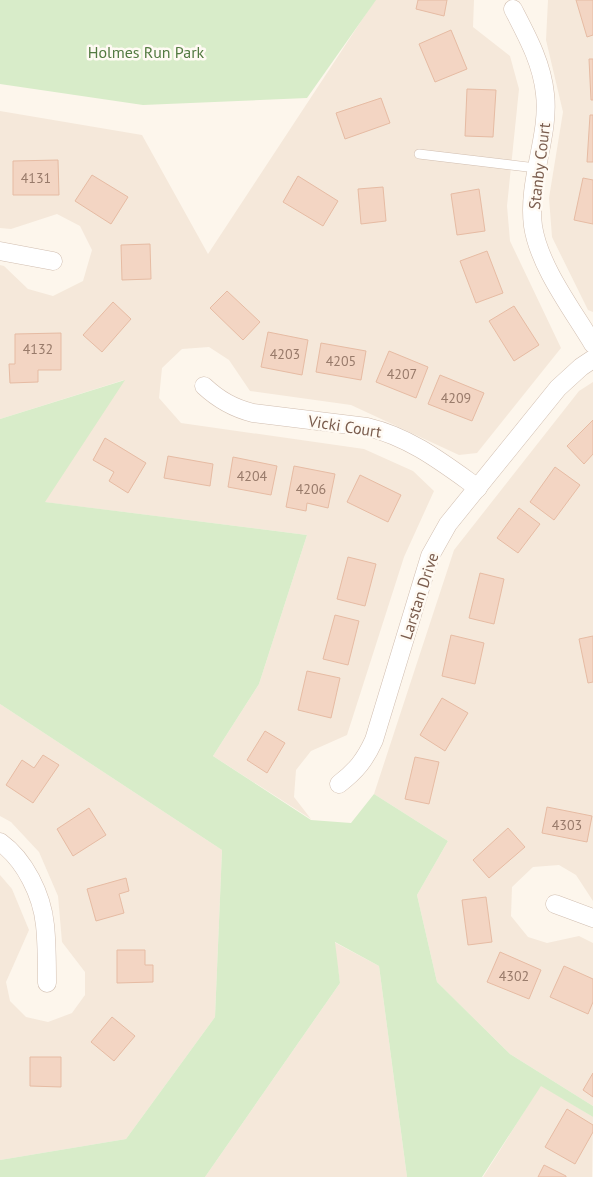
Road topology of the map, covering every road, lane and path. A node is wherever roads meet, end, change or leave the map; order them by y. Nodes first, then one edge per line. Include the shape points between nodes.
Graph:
1 (514, 9) dead end
2 (419, 154) dead end
3 (536, 168) junction
4 (0, 251) edge
5 (53, 261) dead end
6 (593, 344) edge
7 (593, 359) edge
8 (204, 386) dead end
9 (478, 488) junction
10 (339, 784) dead end
11 (0, 842) edge
12 (555, 904) dead end
13 (593, 918) edge
14 (48, 983) dead end

1 - 3 street, Stanby Court via 536,56 546,95
2 - 3 lane
3 - 6 street, Stanby Court via 532,202 533,226 539,249
4 - 5 street
7 - 9 street, Larstan Drive via 558,388
8 - 9 street, Vicki Court via 226,404 253,413 367,426 385,431 438,459
9 - 10 street, Larstan Drive via 448,524 434,548 374,740 365,758
11 - 14 street via 20,863 41,903
12 - 13 street

